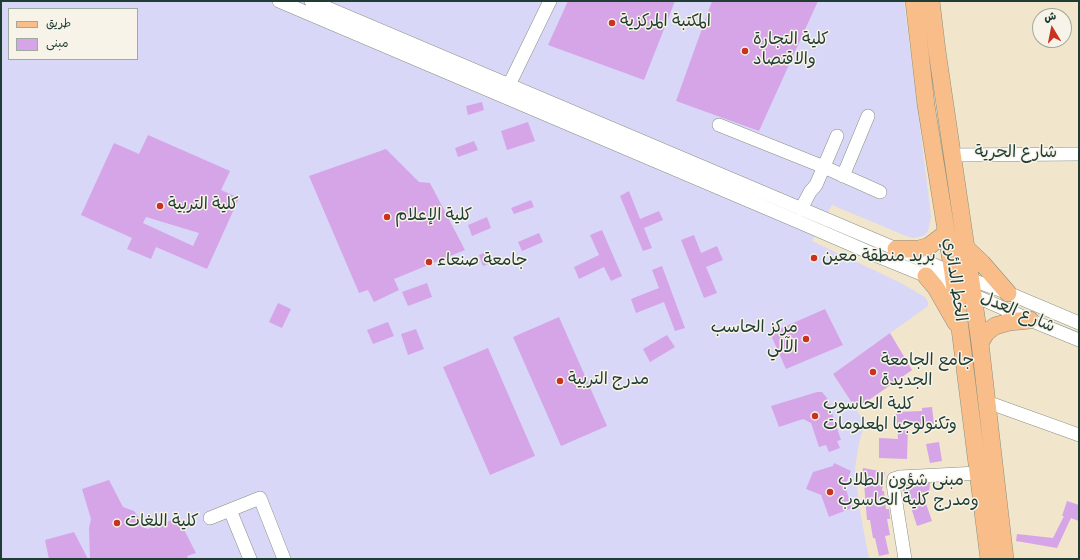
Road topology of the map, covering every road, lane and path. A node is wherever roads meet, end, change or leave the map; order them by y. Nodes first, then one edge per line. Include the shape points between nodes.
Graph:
1 (280, 1) edge
2 (311, 1) edge
3 (550, 1) edge
4 (914, 1) edge
5 (931, 1) edge
6 (510, 85) junction
7 (868, 116) dead end
8 (719, 125) dead end
9 (837, 136) dead end
10 (1079, 154) edge
11 (953, 155) junction
12 (824, 167) junction
13 (843, 176) junction
14 (880, 192) dead end
15 (802, 214) junction
16 (946, 233) junction
17 (896, 248) junction
18 (966, 248) junction
19 (926, 276) junction
20 (954, 280) junction
21 (972, 287) junction
22 (1008, 293) junction
23 (1030, 320) junction
24 (1079, 323) edge
25 (960, 330) junction
26 (1079, 340) edge
27 (980, 343) junction
28 (987, 402) junction
29 (1079, 435) edge
30 (978, 473) junction
31 (230, 510) junction
32 (210, 518) dead end
33 (250, 559) edge
34 (284, 559) edge
35 (905, 559) edge
36 (989, 559) edge
37 (1005, 559) edge

1 - 15 street
2 - 6 street
3 - 6 street
4 - 16 main road, الخط الدائري via 926,105
5 - 11 main road, الخط الدائري
6 - 15 street
7 - 13 street
8 - 12 street
9 - 12 street
10 - 11 street, شارع الحرية
11 - 18 main road, الخط الدائري
12 - 13 street
12 - 15 street via 816,185 816,194
13 - 14 street
15 - 17 street
15 - 19 street via 880,257
16 - 17 main road via 929,246 920,249
16 - 20 main road, الخط الدائري
17 - 20 street
18 - 21 main road, الخط الدائري
18 - 22 main road
19 - 20 street
19 - 25 main road via 936,288
20 - 21 street, شارع العدل
20 - 25 main road, الخط الدائري
21 - 22 street, شارع العدل
21 - 23 street, شارع العدل
21 - 27 main road, الخط الدائري
22 - 24 street, شارع العدل
23 - 26 street, شارع العدل
23 - 27 main road via 995,326 986,333
25 - 30 main road, الخط الدائري
27 - 28 main road, الخط الدائري
28 - 29 street
28 - 37 main road, الخط الدائري
30 - 35 street via 894,479
30 - 36 main road, الخط الدائري
31 - 32 street
31 - 33 street
31 - 34 street via 260,498

